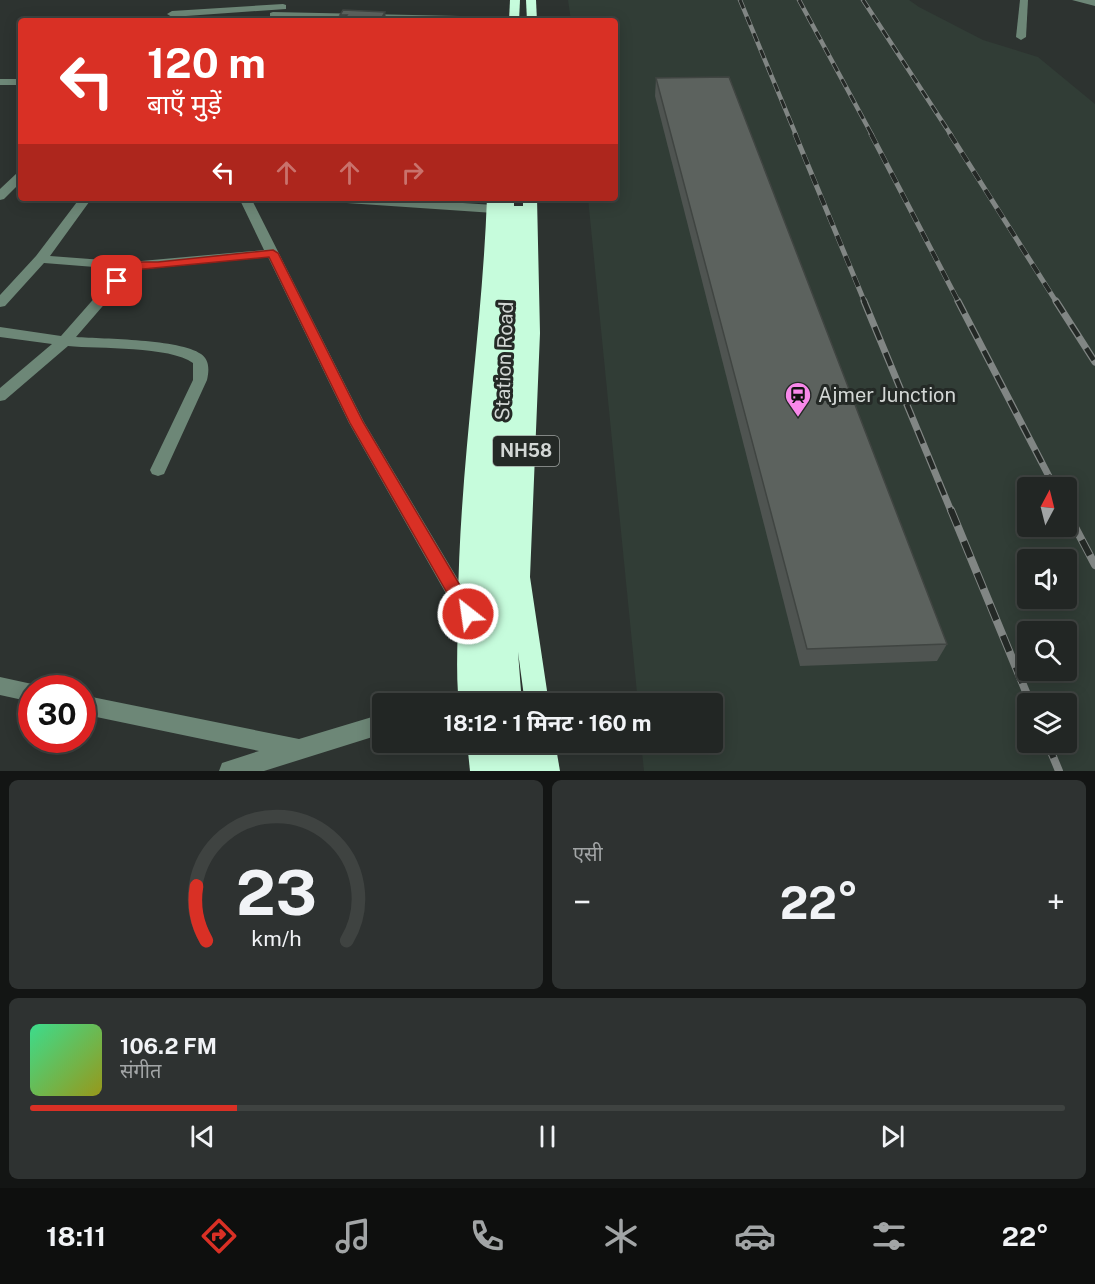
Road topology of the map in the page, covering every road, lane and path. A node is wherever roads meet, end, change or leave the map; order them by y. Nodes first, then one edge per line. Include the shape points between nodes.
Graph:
1 (179, 0) edge
2 (293, 0) edge
3 (507, 0) edge
4 (515, 0) edge
5 (524, 0) edge
6 (531, 0) edge
7 (1024, 0) edge
8 (1076, 0) edge
9 (1095, 3) edge
10 (283, 7) junction
11 (171, 18) edge
12 (269, 18) edge
13 (509, 18) edge
14 (510, 18) edge
15 (523, 18) edge
16 (531, 18) edge
17 (1022, 37) dead end
18 (0, 82) edge
19 (18, 82) edge
20 (18, 178) edge
21 (0, 196) edge
22 (84, 201) edge
23 (247, 201) edge
24 (456, 201) edge
25 (519, 201) edge
26 (530, 201) edge
27 (498, 202) edge
28 (273, 253) junction
29 (40, 259) junction
30 (130, 266) junction
31 (0, 303) edge
32 (0, 332) edge
33 (65, 341) junction
34 (0, 396) edge
35 (158, 470) dead end
36 (468, 614) junction
37 (0, 686) edge
38 (18, 690) edge
39 (471, 693) edge
40 (488, 693) edge
41 (509, 693) edge
42 (536, 693) edge
43 (96, 707) edge
44 (372, 727) edge
45 (301, 750) junction
46 (481, 753) edge
47 (500, 753) edge
48 (519, 753) edge
49 (544, 753) edge
50 (230, 771) edge
51 (483, 771) edge
52 (503, 771) edge
53 (523, 771) edge
54 (547, 771) edge

1 - 11 street
2 - 10 street
3 - 13 highway
4 - 14 highway
5 - 15 highway
6 - 16 highway
7 - 17 street
8 - 9 street
10 - 11 street
10 - 12 street
18 - 19 street
20 - 21 street
22 - 29 street
23 - 28 street
24 - 27 street
25 - 41 highway via 509,428 505,637
26 - 42 highway, Station Road / NH58 via 531,361 519,575
27 - 36 highway, Station Road / NH58 via 469,552
27 - 40 highway
28 - 30 street
28 - 36 street via 357,423
29 - 30 street
29 - 31 street
30 - 33 street
32 - 33 street
33 - 34 street
33 - 35 street via 160,349 198,359 202,369 200,380
36 - 39 highway, Station Road / NH58
37 - 38 street
43 - 45 street
44 - 45 street
45 - 50 street
46 - 51 highway
47 - 52 highway
48 - 53 highway
49 - 54 highway

